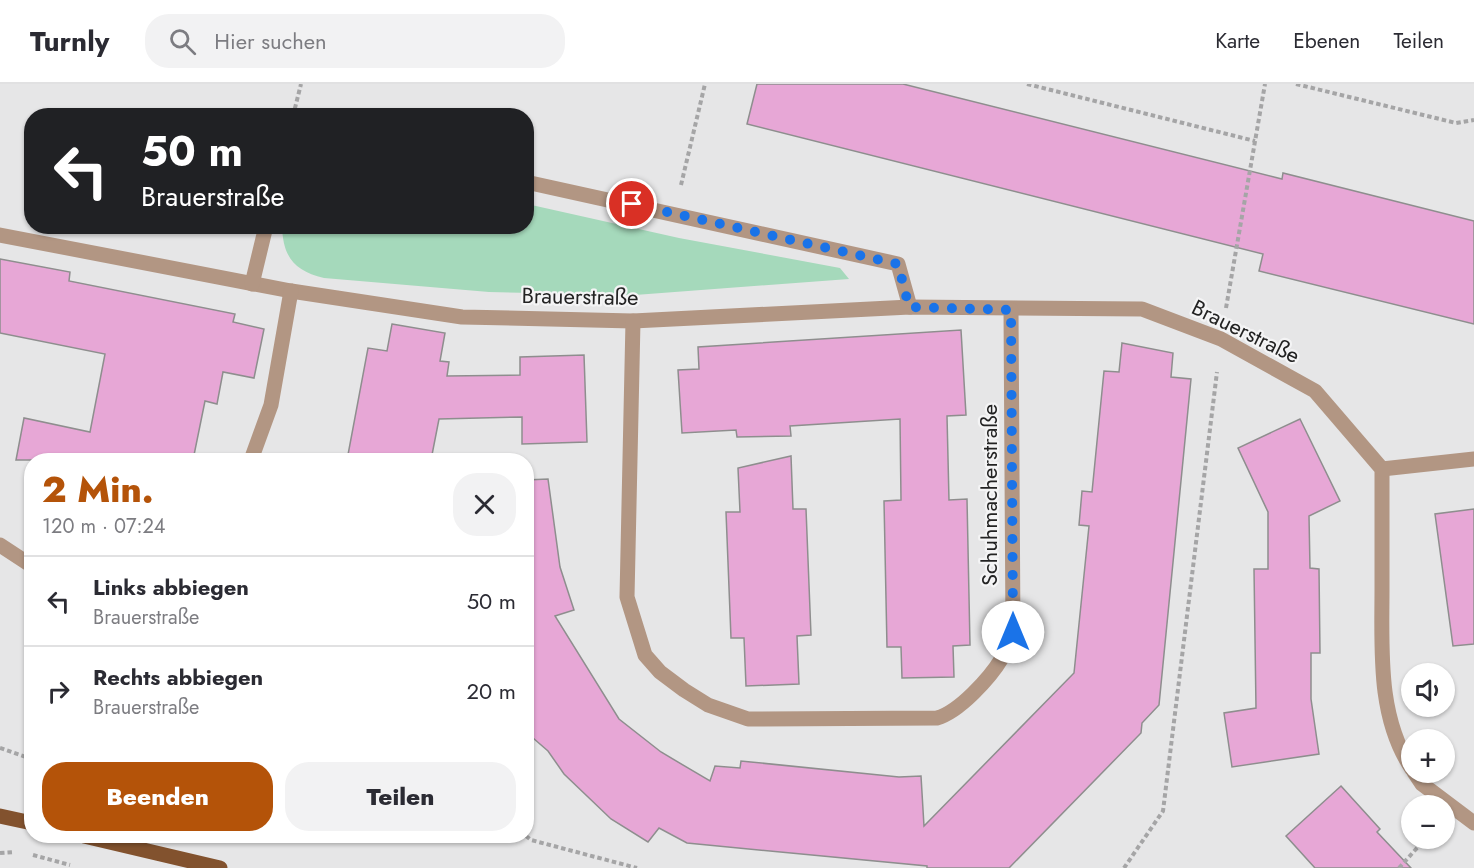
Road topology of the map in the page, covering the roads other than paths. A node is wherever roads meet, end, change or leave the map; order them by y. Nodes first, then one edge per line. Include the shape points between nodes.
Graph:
1 (534, 184) edge
2 (264, 234) edge
3 (0, 235) edge
4 (252, 284) junction
5 (291, 291) junction
6 (909, 307) junction
7 (1011, 310) junction
8 (633, 321) junction
9 (254, 453) edge
10 (1474, 459) edge
11 (1382, 469) junction
12 (0, 545) edge
13 (24, 561) edge
14 (1401, 753) edge
15 (1421, 783) edge
16 (0, 816) edge
17 (24, 821) edge
18 (1474, 823) edge
19 (114, 843) edge
20 (220, 868) edge

1 - 6 street via 898,264
2 - 4 street
3 - 4 street, Brauerstraße
4 - 5 street, Brauerstraße
5 - 8 street, Brauerstraße via 462,317
5 - 9 street via 271,405
6 - 7 street, Brauerstraße
6 - 8 street, Brauerstraße
7 - 8 street, Schuhmacherstraße via 1013,632 1003,658 952,711 937,718 748,719 708,705 660,672 645,655 627,597
7 - 11 street, Brauerstraße via 1142,309 1221,339 1315,391
10 - 11 street
11 - 14 street via 1382,669
12 - 13 street
15 - 18 street
16 - 17 main road
19 - 20 main road

